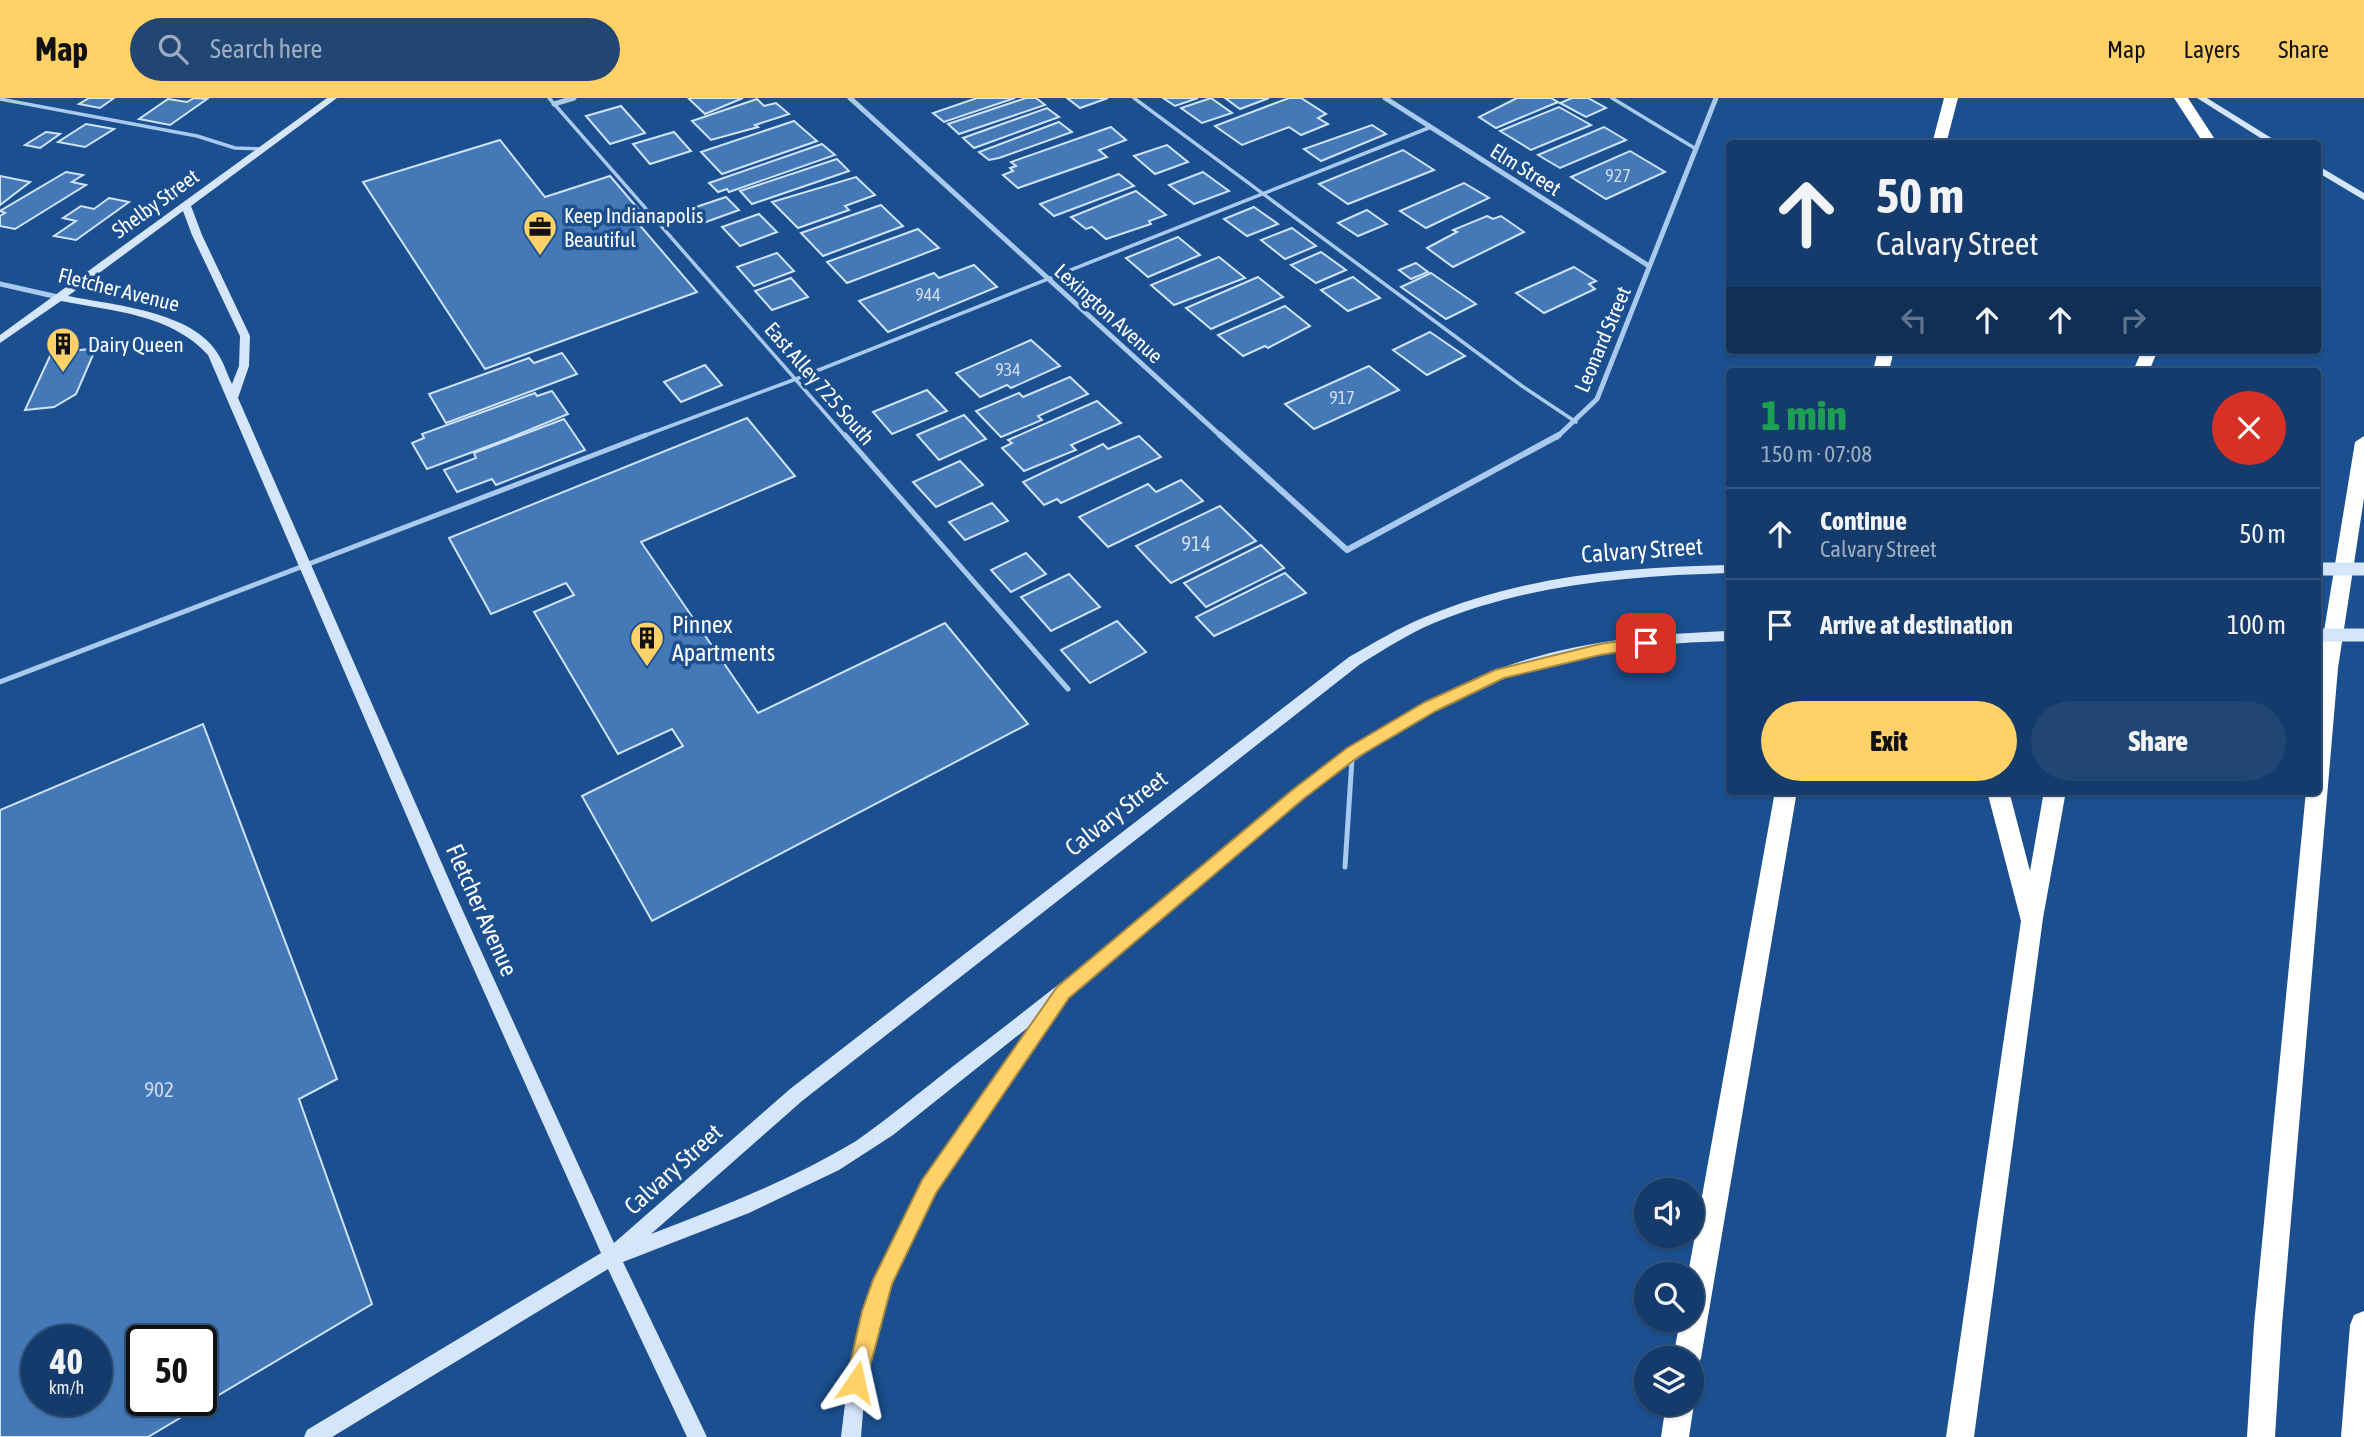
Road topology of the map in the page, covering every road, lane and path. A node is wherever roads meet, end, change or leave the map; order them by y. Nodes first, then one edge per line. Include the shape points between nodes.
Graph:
1 (333, 98) edge
2 (549, 98) edge
3 (574, 98) edge
4 (850, 98) edge
5 (1135, 98) edge
6 (1385, 98) edge
7 (1612, 98) edge
8 (1716, 98) edge
9 (1951, 98) edge
10 (2181, 98) edge
11 (2201, 98) edge
12 (0, 99) edge
13 (554, 104) junction
14 (1431, 127) junction
15 (1940, 140) edge
16 (2208, 140) edge
17 (2270, 140) edge
18 (263, 149) junction
19 (1696, 149) junction
20 (2321, 170) edge
21 (1263, 193) junction
22 (2364, 197) edge
23 (186, 205) junction
24 (1649, 265) junction
25 (1048, 279) junction
26 (0, 284) edge
27 (58, 297) junction
28 (0, 340) edge
29 (796, 379) junction
30 (232, 398) junction
31 (1576, 422) junction
32 (2364, 442) edge
33 (1347, 551) joint
34 (302, 565) junction
35 (1726, 569) edge
36 (2321, 569) edge
37 (2364, 569) edge
38 (2321, 635) edge
39 (2364, 635) edge
40 (1726, 636) edge
41 (0, 682) edge
42 (1068, 689) dead end
43 (2321, 745) edge
44 (1352, 752) junction
45 (1785, 795) edge
46 (1999, 795) edge
47 (2054, 795) edge
48 (2316, 795) edge
49 (1345, 867) dead end
50 (2032, 921) junction
51 (1063, 992) junction
52 (610, 1258) junction
53 (2364, 1325) edge
54 (1689, 1346) edge
55 (1678, 1416) edge
56 (314, 1437) edge
57 (697, 1437) edge
58 (851, 1437) edge
59 (1675, 1437) edge
60 (1960, 1437) edge
61 (2262, 1437) edge
62 (2355, 1437) edge

1 - 18 main road, Shelby Street
2 - 13 lane, East Alley 725 South
3 - 13 street
4 - 25 street, Lexington Avenue
5 - 21 lane
6 - 14 street, Elm Street
7 - 19 lane
8 - 19 street, Leonard Street
9 - 15 highway
10 - 16 highway
11 - 17 main road
12 - 18 lane via 197,136 235,148
13 - 29 lane, East Alley 725 South
14 - 21 lane
14 - 24 street, Elm Street
18 - 23 main road, Shelby Street
19 - 24 street, Leonard Street
20 - 22 main road
21 - 25 lane
21 - 31 lane
23 - 27 main road, Shelby Street
23 - 30 main road via 245,336 244,366
24 - 31 street, Leonard Street via 1597,399
25 - 29 lane
25 - 33 street, Lexington Avenue
26 - 27 street, Fletcher Avenue
27 - 28 main road, Shelby Street
27 - 30 main road, Fletcher Avenue via 188,330 213,354
29 - 34 lane
29 - 42 lane, East Alley 725 South
30 - 34 main road, Fletcher Avenue
31 - 33 street, Leonard Street via 1552,441
32 - 43 highway via 2328,668
34 - 41 lane
34 - 52 main road, Fletcher Avenue
35 - 52 main road, Calvary Street via 1630,573 1544,584 1429,620 1354,661 769,1117
36 - 37 main road, bridge
38 - 39 main road, bridge
40 - 44 main road, Calvary Street via 1600,649 1501,674 1430,706
44 - 49 lane
44 - 51 main road, Calvary Street
45 - 54 highway
46 - 50 highway
47 - 50 highway
48 - 61 highway
50 - 60 highway
51 - 52 main road, Calvary Street via 862,1146 783,1192
51 - 58 main road via 957,1142 902,1238 872,1311 852,1408
52 - 56 main road, Calvary Street
52 - 57 main road, Fletcher Avenue
53 - 62 highway
55 - 59 highway

